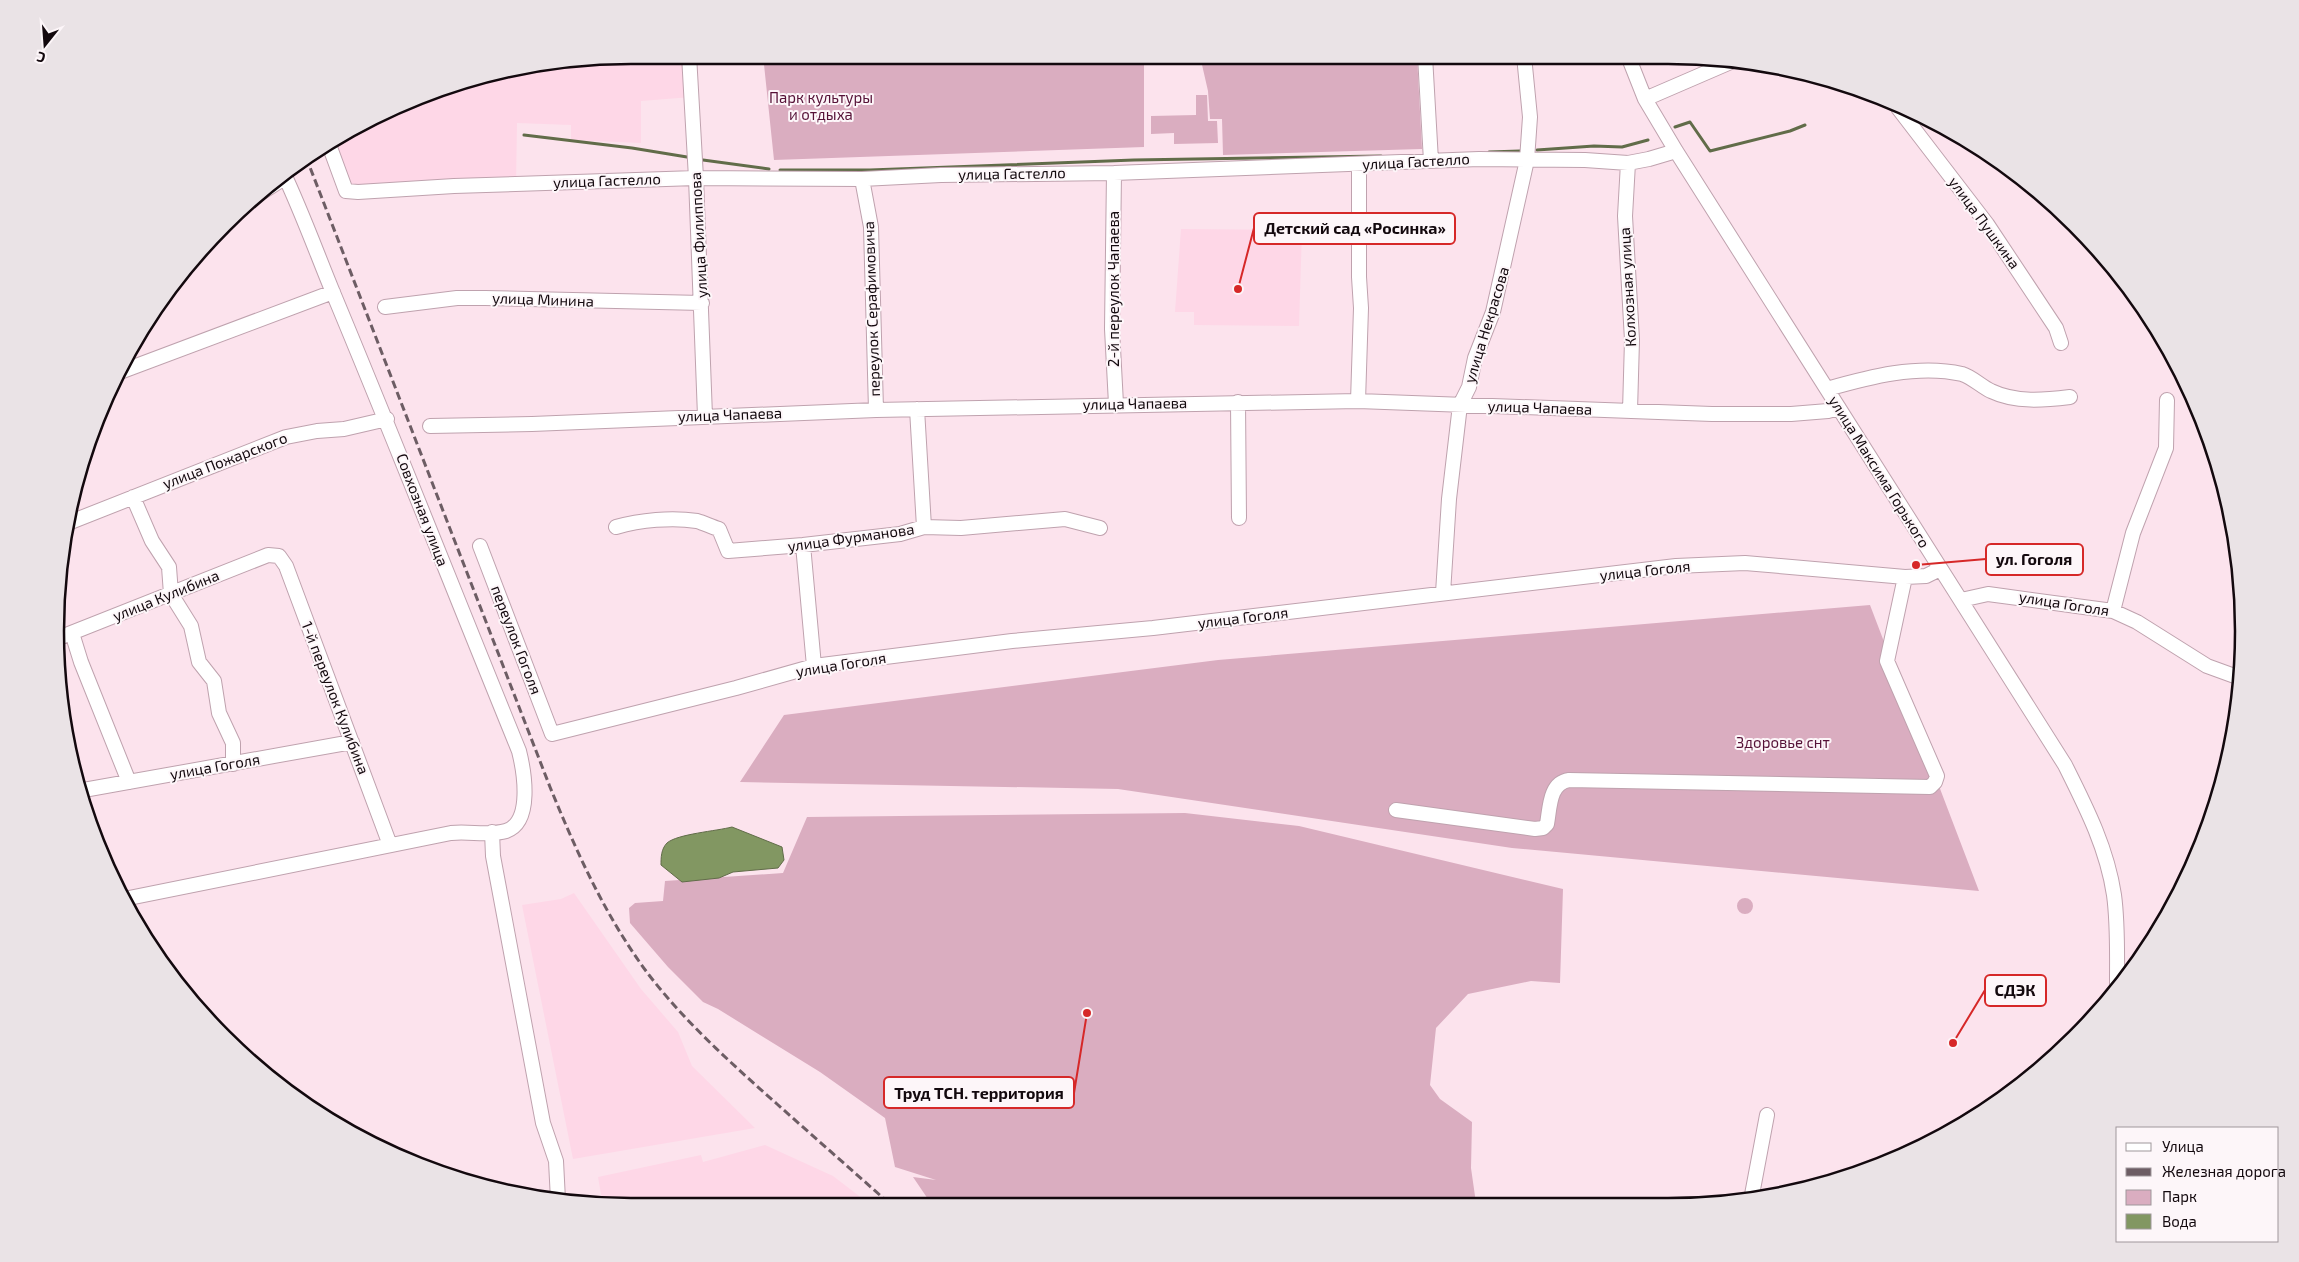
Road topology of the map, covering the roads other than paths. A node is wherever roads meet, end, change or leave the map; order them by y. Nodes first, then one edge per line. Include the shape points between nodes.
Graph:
1 (689, 64) edge
2 (1426, 64) edge
3 (1525, 64) edge
4 (1631, 64) edge
5 (1720, 67) edge
6 (1645, 99) junction
7 (1903, 115) edge
8 (331, 150) edge
9 (1676, 151) junction
10 (1527, 160) junction
11 (1431, 161) junction
12 (1628, 163) junction
13 (1359, 165) junction
14 (1114, 174) junction
15 (696, 178) junction
16 (862, 179) junction
17 (287, 180) edge
18 (333, 292) junction
19 (702, 303) junction
20 (385, 307) dead end
21 (2061, 343) dead end
22 (128, 369) edge
23 (1827, 389) junction
24 (2070, 397) dead end
25 (2167, 400) dead end
26 (1358, 401) junction
27 (1238, 402) junction
28 (1116, 404) junction
29 (1460, 405) junction
30 (1839, 408) junction
31 (917, 409) junction
32 (876, 410) junction
33 (1630, 411) junction
34 (705, 416) junction
35 (387, 419) junction
36 (430, 426) dead end
37 (133, 496) junction
38 (1239, 518) dead end
39 (75, 520) edge
40 (616, 527) dead end
41 (924, 527) junction
42 (1100, 528) dead end
43 (480, 546) dead end
44 (803, 546) junction
45 (275, 554) joint
46 (1940, 569) junction
47 (1905, 577) junction
48 (1443, 593) junction
49 (171, 594) junction
50 (1961, 600) junction
51 (2113, 611) junction
52 (72, 633) junction
53 (64, 636) edge
54 (814, 666) junction
55 (2233, 676) edge
56 (552, 734) joint
57 (352, 742) junction
58 (233, 764) junction
59 (129, 782) junction
60 (87, 789) edge
61 (1396, 810) dead end
62 (492, 832) junction
63 (390, 845) junction
64 (131, 898) edge
65 (2117, 977) edge
66 (1766, 1115) dead end
67 (1753, 1191) edge
68 (558, 1193) edge

1 - 15 street, улица Филиппова
2 - 11 street
3 - 10 street, улица Некрасова via 1530,118
4 - 6 street, улица Максима Горького
5 - 6 street
6 - 9 street, улица Максима Горького
7 - 21 street, улица Пушкина via 1987,224 2056,328
8 - 15 street, улица Гастелло via 346,191
9 - 12 street, улица Гастелло
9 - 23 street, улица Максима Горького
10 - 11 street, улица Гастелло
10 - 12 street, улица Гастелло
10 - 29 street, улица Некрасова via 1493,312
11 - 13 street, улица Гастелло
12 - 33 street, Колхозная улица via 1624,216 1632,340
13 - 14 street, улица Гастелло
13 - 26 street via 1361,292
14 - 16 street, улица Гастелло
14 - 28 street, 2-й переулок Чапаева via 1112,329
15 - 16 street, улица Гастелло
15 - 19 street, улица Филиппова
16 - 32 street, переулок Серафимовича via 871,226
17 - 18 street, Совхозная улица
18 - 22 street
18 - 35 street, Совхозная улица
19 - 20 street, улица Минина via 458,298
19 - 34 street, улица Филиппова
23 - 24 street via 1916,371 1965,375 1994,393 2016,398 2045,400
23 - 30 street, улица Максима Горького
25 - 51 street via 2166,448 2133,533
26 - 27 street, улица Чапаева
26 - 29 street, улица Чапаева
27 - 28 street, улица Чапаева
27 - 38 street
28 - 31 street, улица Чапаева
29 - 33 street, улица Чапаева
29 - 48 street, улица Некрасова
30 - 33 street, улица Чапаева via 1828,412 1790,414
30 - 46 street, улица Максима Горького
31 - 32 street, улица Чапаева
31 - 41 street
32 - 34 street, улица Чапаева
34 - 36 street, улица Чапаева
35 - 37 street, улица Пожарского via 286,437
35 - 62 street, Совхозная улица via 522,765 524,795 521,815 512,828
37 - 39 street, улица Пожарского
37 - 49 street via 152,542 169,567
40 - 44 street, улица Фурманова via 629,523 684,520 719,530 728,551
41 - 42 street, улица Фурманова via 962,528 1065,519
41 - 44 street, улица Фурманова via 900,534
43 - 56 street, переулок Гоголя
44 - 54 street
45 - 49 street, улица Кулибина
45 - 57 street, 1-й переулок Кулибина via 286,566
46 - 47 street, улица Гоголя via 1926,576
46 - 50 street, улица Максима Горького
47 - 48 street, улица Гоголя via 1726,563
47 - 61 street via 1887,662 1937,776 1930,787 1569,780 1554,787 1547,824 1535,829
48 - 54 street, улица Гоголя
49 - 52 street, улица Кулибина
49 - 58 street via 191,626 199,662 214,681 219,713 233,743
50 - 51 street, улица Гоголя via 1988,594
50 - 65 street, улица Максима Горького via 2064,766 2092,820 2114,893
51 - 55 street, улица Гоголя via 2207,666
52 - 53 street, улица Кулибина
52 - 59 street
54 - 56 street, улица Гоголя
57 - 58 street, улица Гоголя
57 - 63 street, 1-й переулок Кулибина
58 - 59 street, улица Гоголя
59 - 60 street, улица Гоголя
62 - 63 street via 451,833
62 - 68 street via 495,866 542,1114 556,1161
63 - 64 street
66 - 67 street

